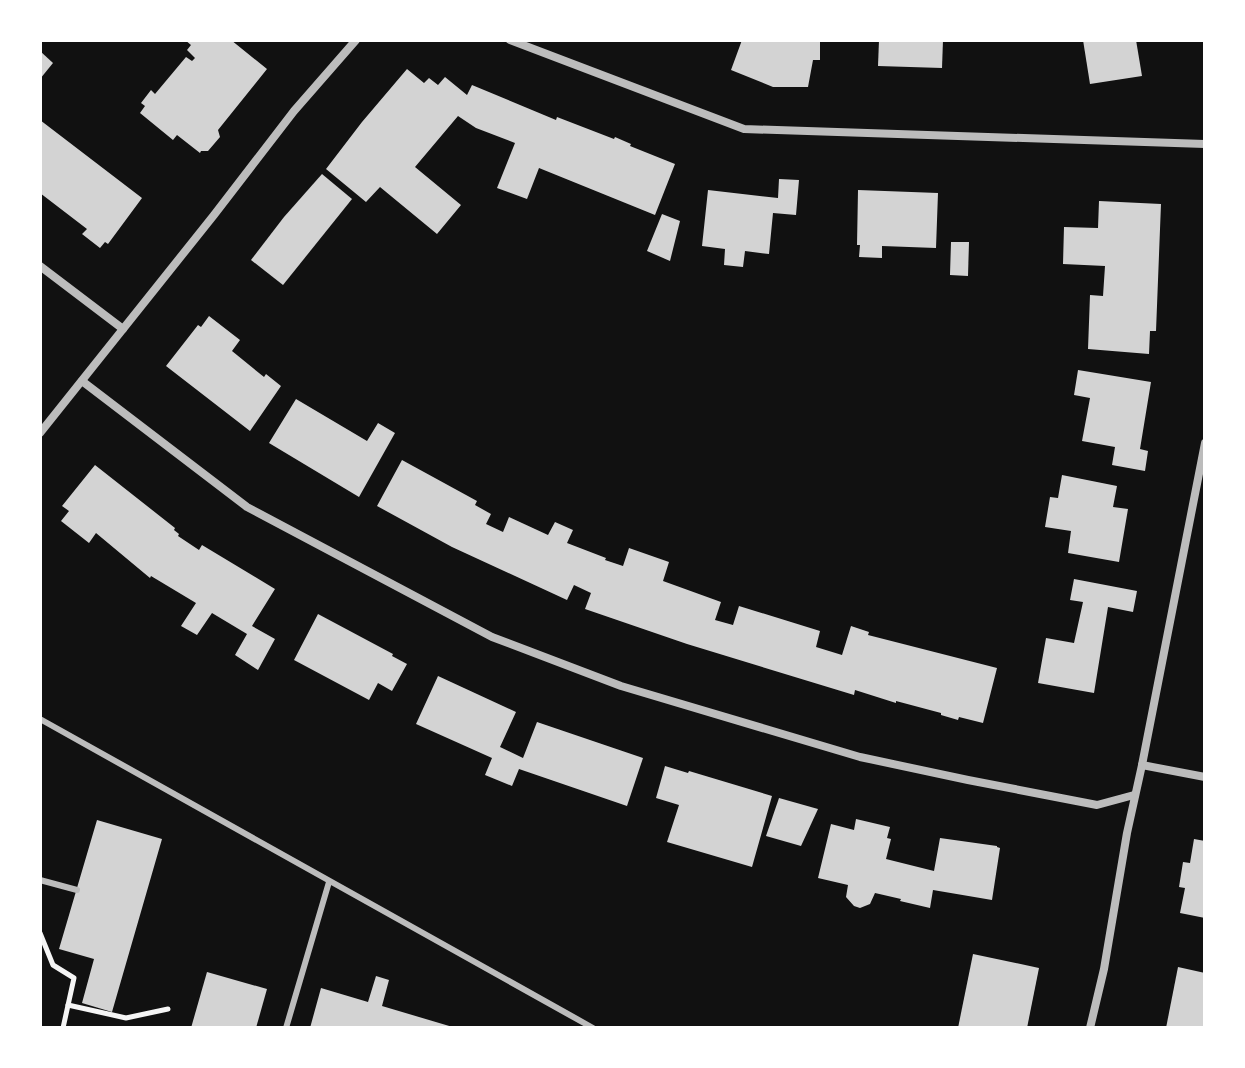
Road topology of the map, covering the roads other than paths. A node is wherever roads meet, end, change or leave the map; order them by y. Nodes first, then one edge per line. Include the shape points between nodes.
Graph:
1 (356, 40) edge
2 (510, 40) edge
3 (1205, 144) edge
4 (40, 266) edge
5 (123, 329) junction
6 (82, 381) junction
7 (40, 433) edge
8 (1205, 443) edge
9 (40, 719) edge
10 (1142, 765) junction
11 (1205, 777) edge
12 (1134, 795) junction
13 (40, 880) edge
14 (329, 882) junction
15 (77, 890) dead end
16 (286, 1028) edge
17 (593, 1028) edge
18 (1090, 1028) edge

1 - 5 street
2 - 3 street via 744,129
4 - 5 street
5 - 6 street
6 - 7 street
6 - 12 street via 247,507 492,637 621,686 860,757 1097,805
8 - 10 street
9 - 14 lane
10 - 11 street
10 - 12 street
12 - 18 street
13 - 15 lane
14 - 16 lane
14 - 17 lane

